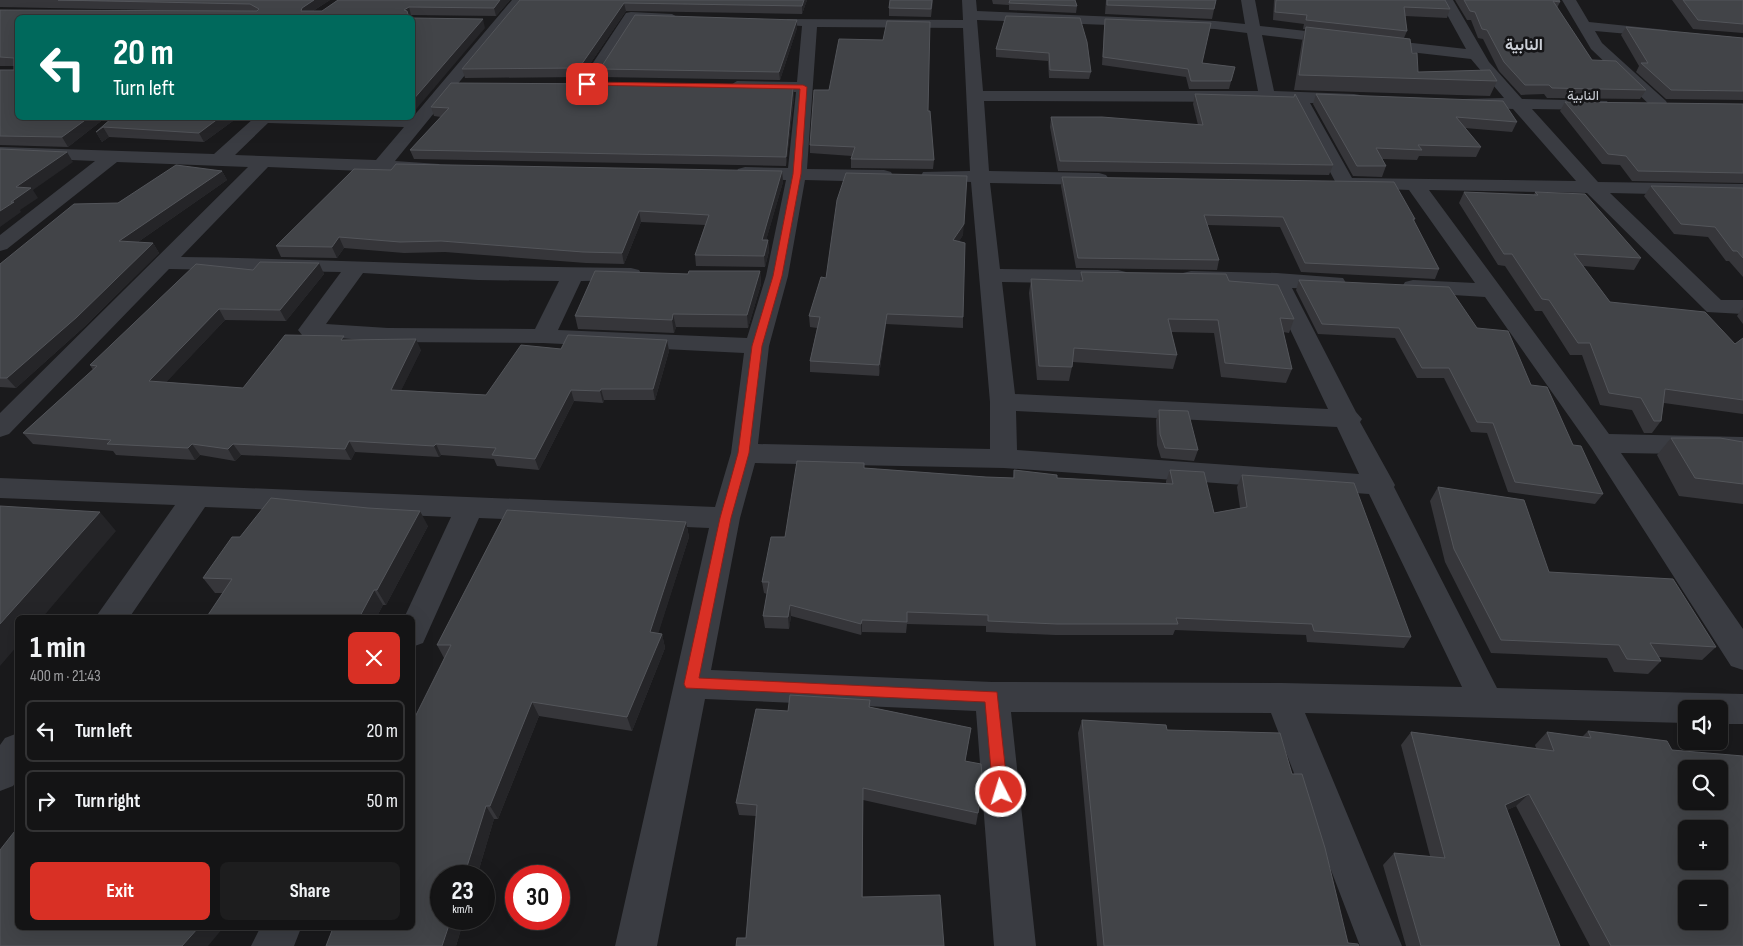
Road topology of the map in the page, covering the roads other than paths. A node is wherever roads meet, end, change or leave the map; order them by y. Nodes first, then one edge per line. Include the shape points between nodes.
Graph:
1 (519, 0) edge
2 (1248, 0) edge
3 (1446, 0) edge
4 (1569, 0) edge
5 (970, 13) edge
6 (691, 18) edge
7 (780, 21) edge
8 (481, 22) edge
9 (500, 22) junction
10 (810, 22) junction
11 (1584, 26) junction
12 (1253, 30) junction
13 (1673, 34) edge
14 (1477, 56) junction
15 (567, 84) edge
16 (587, 84) junction
17 (607, 84) edge
18 (448, 85) junction
19 (468, 85) edge
20 (724, 86) edge
21 (803, 87) junction
22 (975, 96) junction
23 (1267, 96) junction
24 (1299, 97) junction
25 (1369, 99) edge
26 (1448, 102) edge
27 (1518, 104) junction
28 (1613, 105) edge
29 (1632, 105) edge
30 (1660, 105) junction
31 (1678, 105) edge
32 (262, 120) edge
33 (341, 120) edge
34 (418, 122) junction
35 (95, 136) dead end
36 (0, 152) edge
37 (73, 155) junction
38 (113, 156) junction
39 (218, 160) junction
40 (264, 162) junction
41 (381, 166) junction
42 (446, 168) edge
43 (729, 173) edge
44 (797, 174) junction
45 (980, 177) junction
46 (1118, 179) edge
47 (1325, 183) edge
48 (1345, 183) junction
49 (1415, 184) junction
50 (1592, 187) junction
51 (1743, 190) edge
52 (0, 245) edge
53 (166, 263) junction
54 (357, 266) junction
55 (573, 275) junction
56 (651, 275) edge
57 (990, 275) junction
58 (1138, 278) edge
59 (1168, 278) edge
60 (1278, 280) junction
61 (1355, 284) edge
62 (1394, 286) edge
63 (1492, 291) junction
64 (1743, 307) edge
65 (544, 336) junction
66 (757, 346) junction
67 (1002, 402) junction
68 (1349, 419) junction
69 (0, 428) edge
70 (1601, 443) junction
71 (1743, 446) edge
72 (744, 453) junction
73 (1004, 459) junction
74 (1381, 485) junction
75 (0, 488) edge
76 (196, 498) junction
77 (469, 508) junction
78 (726, 518) junction
79 (113, 615) edge
80 (415, 627) edge
81 (1743, 656) edge
82 (691, 684) junction
83 (992, 696) junction
84 (1282, 698) junction
85 (1487, 703) junction
86 (1743, 709) edge
87 (15, 753) edge
88 (0, 774) edge
89 (280, 930) edge
90 (272, 946) edge
91 (636, 946) edge
92 (1015, 946) edge
93 (1380, 946) edge

1 - 9 street
2 - 12 street
3 - 14 street
4 - 11 street
5 - 10 street
5 - 12 street via 1099,14
5 - 22 street
6 - 16 street via 631,16
7 - 10 street
8 - 9 street
9 - 18 street
10 - 21 street
11 - 13 street
11 - 30 street via 1596,46
12 - 14 street
12 - 23 street
14 - 27 street
15 - 16 street
16 - 17 street
18 - 19 street
18 - 34 street
20 - 21 street
21 - 44 street
22 - 23 street
22 - 45 street
23 - 24 street
24 - 25 street
24 - 48 street
26 - 27 street
27 - 28 street
27 - 50 street
29 - 30 street
30 - 31 street
32 - 39 street
33 - 34 street
34 - 41 street
35 - 37 street
36 - 37 street
37 - 38 street
38 - 39 street
38 - 52 street
39 - 40 street
40 - 41 street
40 - 53 street
41 - 42 street
43 - 44 street
44 - 45 street
44 - 66 street via 768,276
45 - 46 street
45 - 57 street
47 - 48 street
48 - 49 street
49 - 50 street
49 - 63 street
50 - 51 street
50 - 64 street via 1715,307
53 - 54 street
53 - 69 street
54 - 55 street
54 - 65 street via 310,330 388,335
55 - 56 street
55 - 65 street
57 - 58 street
57 - 67 street
59 - 60 street
60 - 61 street
60 - 68 street
62 - 63 street
63 - 70 street
65 - 66 street
66 - 72 street
67 - 68 street
67 - 73 street
68 - 74 street
70 - 71 street
70 - 81 street
72 - 73 street
72 - 78 street
73 - 74 street
74 - 85 street
75 - 76 street
76 - 77 street
76 - 79 street
77 - 78 street
77 - 80 street
78 - 82 street
82 - 83 street
82 - 91 street
83 - 84 street
83 - 92 street
84 - 85 street
84 - 93 street
85 - 86 street
87 - 88 street
89 - 90 street

